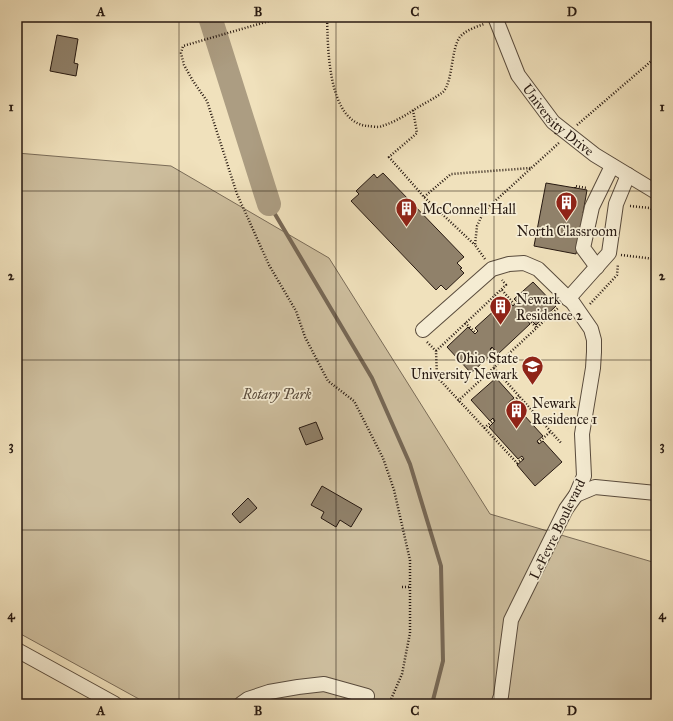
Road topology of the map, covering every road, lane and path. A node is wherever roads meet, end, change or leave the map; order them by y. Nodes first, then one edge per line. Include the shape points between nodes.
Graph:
1 (283, 17) edge
2 (327, 17) edge
3 (490, 20) edge
4 (656, 57) edge
5 (413, 110) junction
6 (573, 129) dead end
7 (559, 143) dead end
8 (612, 166) junction
9 (531, 168) junction
10 (628, 175) junction
11 (656, 192) edge
12 (424, 197) junction
13 (475, 245) junction
14 (618, 262) dead end
15 (597, 267) junction
16 (492, 269) junction
17 (506, 285) dead end
18 (502, 290) junction
19 (568, 299) junction
20 (514, 304) dead end
21 (581, 315) junction
22 (529, 320) dead end
23 (465, 323) junction
24 (537, 328) junction
25 (476, 332) dead end
26 (425, 336) joint
27 (491, 348) dead end
28 (436, 351) junction
29 (502, 360) junction
30 (494, 368) junction
31 (519, 396) junction
32 (458, 401) junction
33 (510, 405) dead end
34 (494, 420) dead end
35 (484, 428) junction
36 (551, 431) junction
37 (538, 443) dead end
38 (562, 444) dead end
39 (523, 458) dead end
40 (656, 492) edge
41 (576, 494) junction
42 (402, 587) dead end
43 (410, 587) junction
44 (17, 650) edge
45 (367, 696) dead end
46 (115, 704) edge
47 (241, 704) edge
48 (389, 704) edge
49 (498, 704) edge

1 - 43 path via 183,46 181,53 184,65 207,101 237,194 269,265 296,311 305,337 328,381 354,402 383,458 394,490 410,560
2 - 5 path via 331,73 342,108 350,119 363,125 380,127
3 - 5 path via 459,38 444,91
3 - 8 street, University Drive via 518,75 553,122
4 - 6 path
5 - 12 path via 417,134 389,158
7 - 9 path
8 - 10 street, University Drive
8 - 15 street via 592,207 583,248
9 - 12 path via 451,174
9 - 13 path via 484,211 477,226
10 - 11 street, University Drive
10 - 15 street via 616,204 609,254
12 - 13 path
13 - 16 path
14 - 21 path via 617,275
15 - 19 street
16 - 19 street, LeFevre Boulevard via 524,263 538,269
16 - 26 street, LeFevre Boulevard
17 - 18 path
18 - 20 path
18 - 23 path
19 - 21 street, LeFevre Boulevard
19 - 24 path
21 - 41 street, LeFevre Boulevard via 591,329 594,352 582,434 584,476
22 - 24 path
23 - 25 path
23 - 28 path
24 - 29 path
26 - 28 path
27 - 29 path
28 - 32 path via 437,376
29 - 30 path
30 - 31 path
30 - 32 path
31 - 33 path
31 - 36 path
32 - 35 path
34 - 35 path
35 - 39 path via 517,463
36 - 37 path
36 - 38 path
40 - 41 street, LeFevre Boulevard via 595,487
41 - 49 street, LeFevre Boulevard via 566,509 511,620
42 - 43 path
43 - 48 path via 410,633 406,660
44 - 46 street
45 - 47 street via 324,684 269,692

